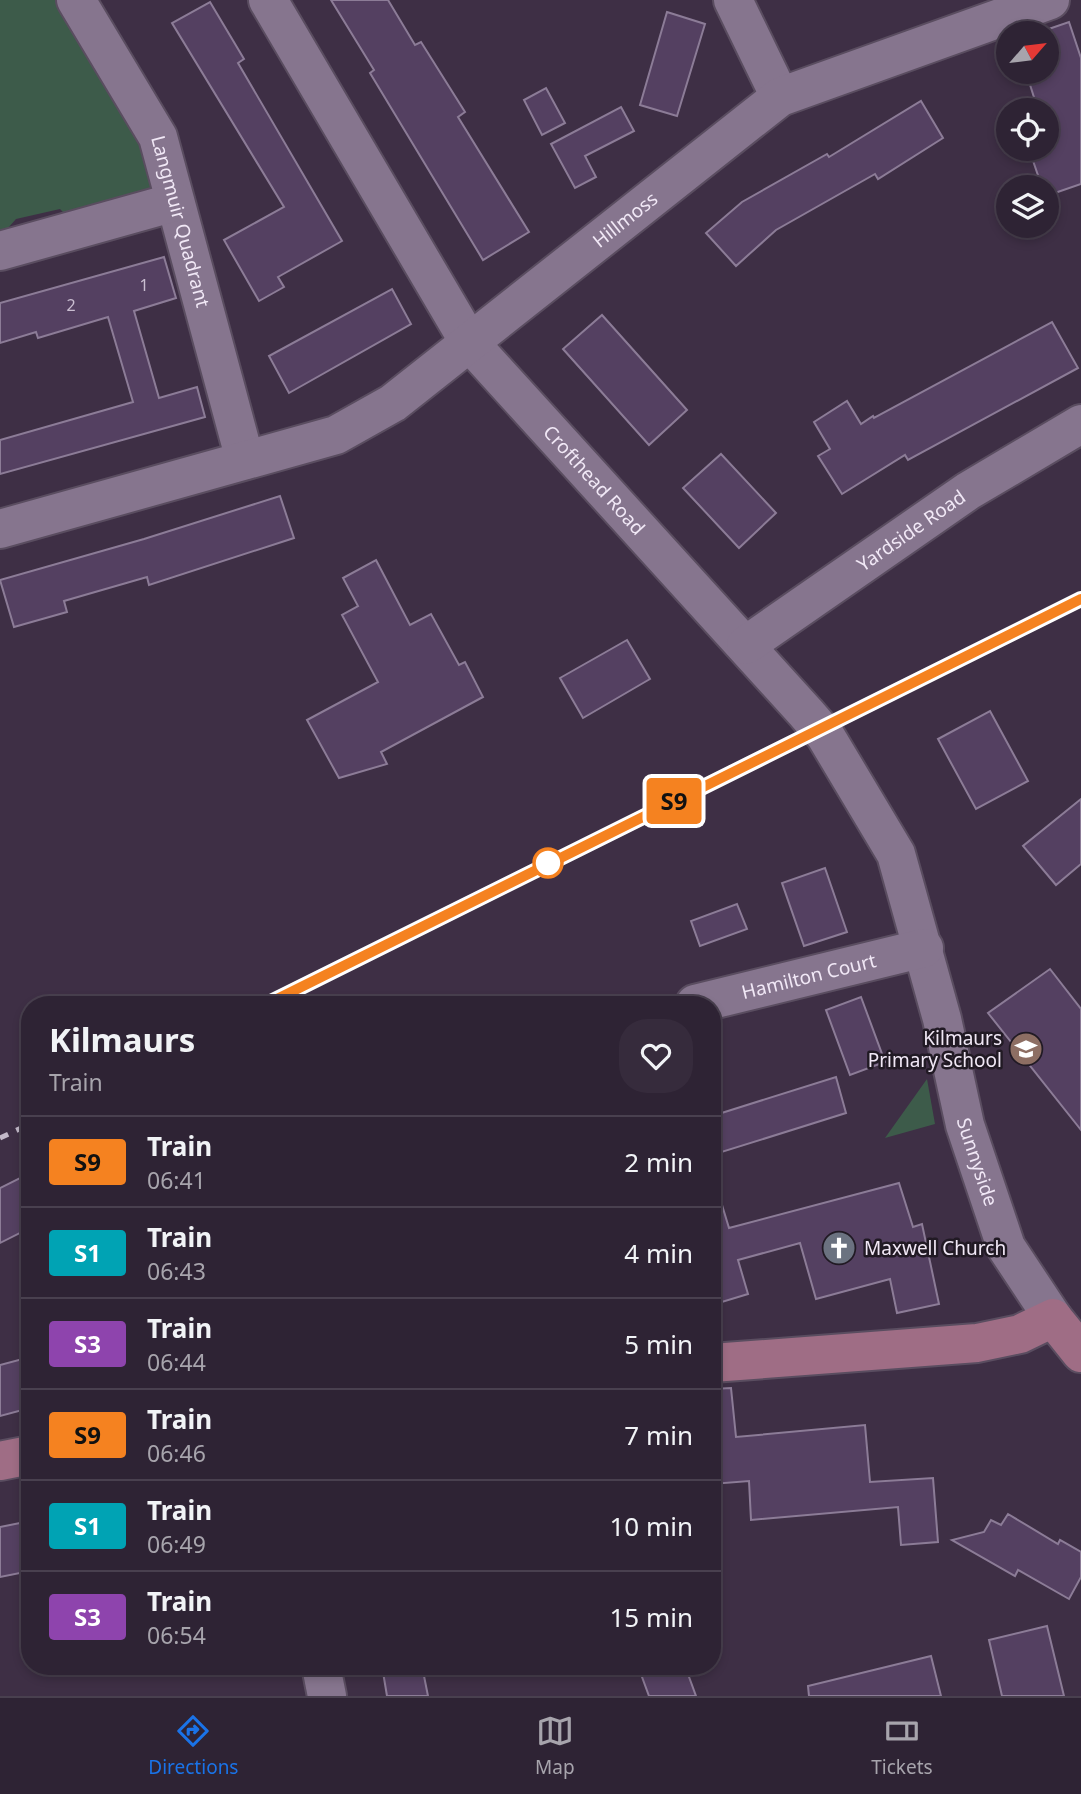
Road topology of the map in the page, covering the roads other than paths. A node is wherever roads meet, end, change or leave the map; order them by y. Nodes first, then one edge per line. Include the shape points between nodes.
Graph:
1 (76, 0) edge
2 (268, 0) edge
3 (733, 0) edge
4 (1050, 0) edge
5 (780, 97) junction
6 (176, 202) junction
7 (0, 251) edge
8 (469, 342) junction
9 (1081, 424) edge
10 (245, 460) junction
11 (0, 529) edge
12 (746, 645) junction
13 (924, 948) junction
14 (721, 998) edge
15 (1053, 1318) junction
16 (1081, 1353) edge
17 (721, 1362) edge
18 (21, 1457) edge
19 (0, 1461) edge
20 (323, 1675) edge
21 (327, 1696) edge

1 - 6 street, Langmuir Quadrant via 158,137
2 - 8 street, Crofthead Road
3 - 5 street
4 - 5 street, Hillmoss
5 - 8 street, Hillmoss
6 - 7 street
6 - 10 street, Langmuir Quadrant
8 - 10 street via 393,403 336,435
8 - 12 street, Crofthead Road
9 - 12 street, Yardside Road via 968,491
10 - 11 street
12 - 13 street, Crofthead Road via 825,735 870,807 895,854
13 - 14 street, Hamilton Court
13 - 15 street, Sunnyside via 965,1125 1006,1247
15 - 16 main road, Sunnyside
15 - 17 main road via 1020,1334 977,1343
18 - 19 main road
20 - 21 street

